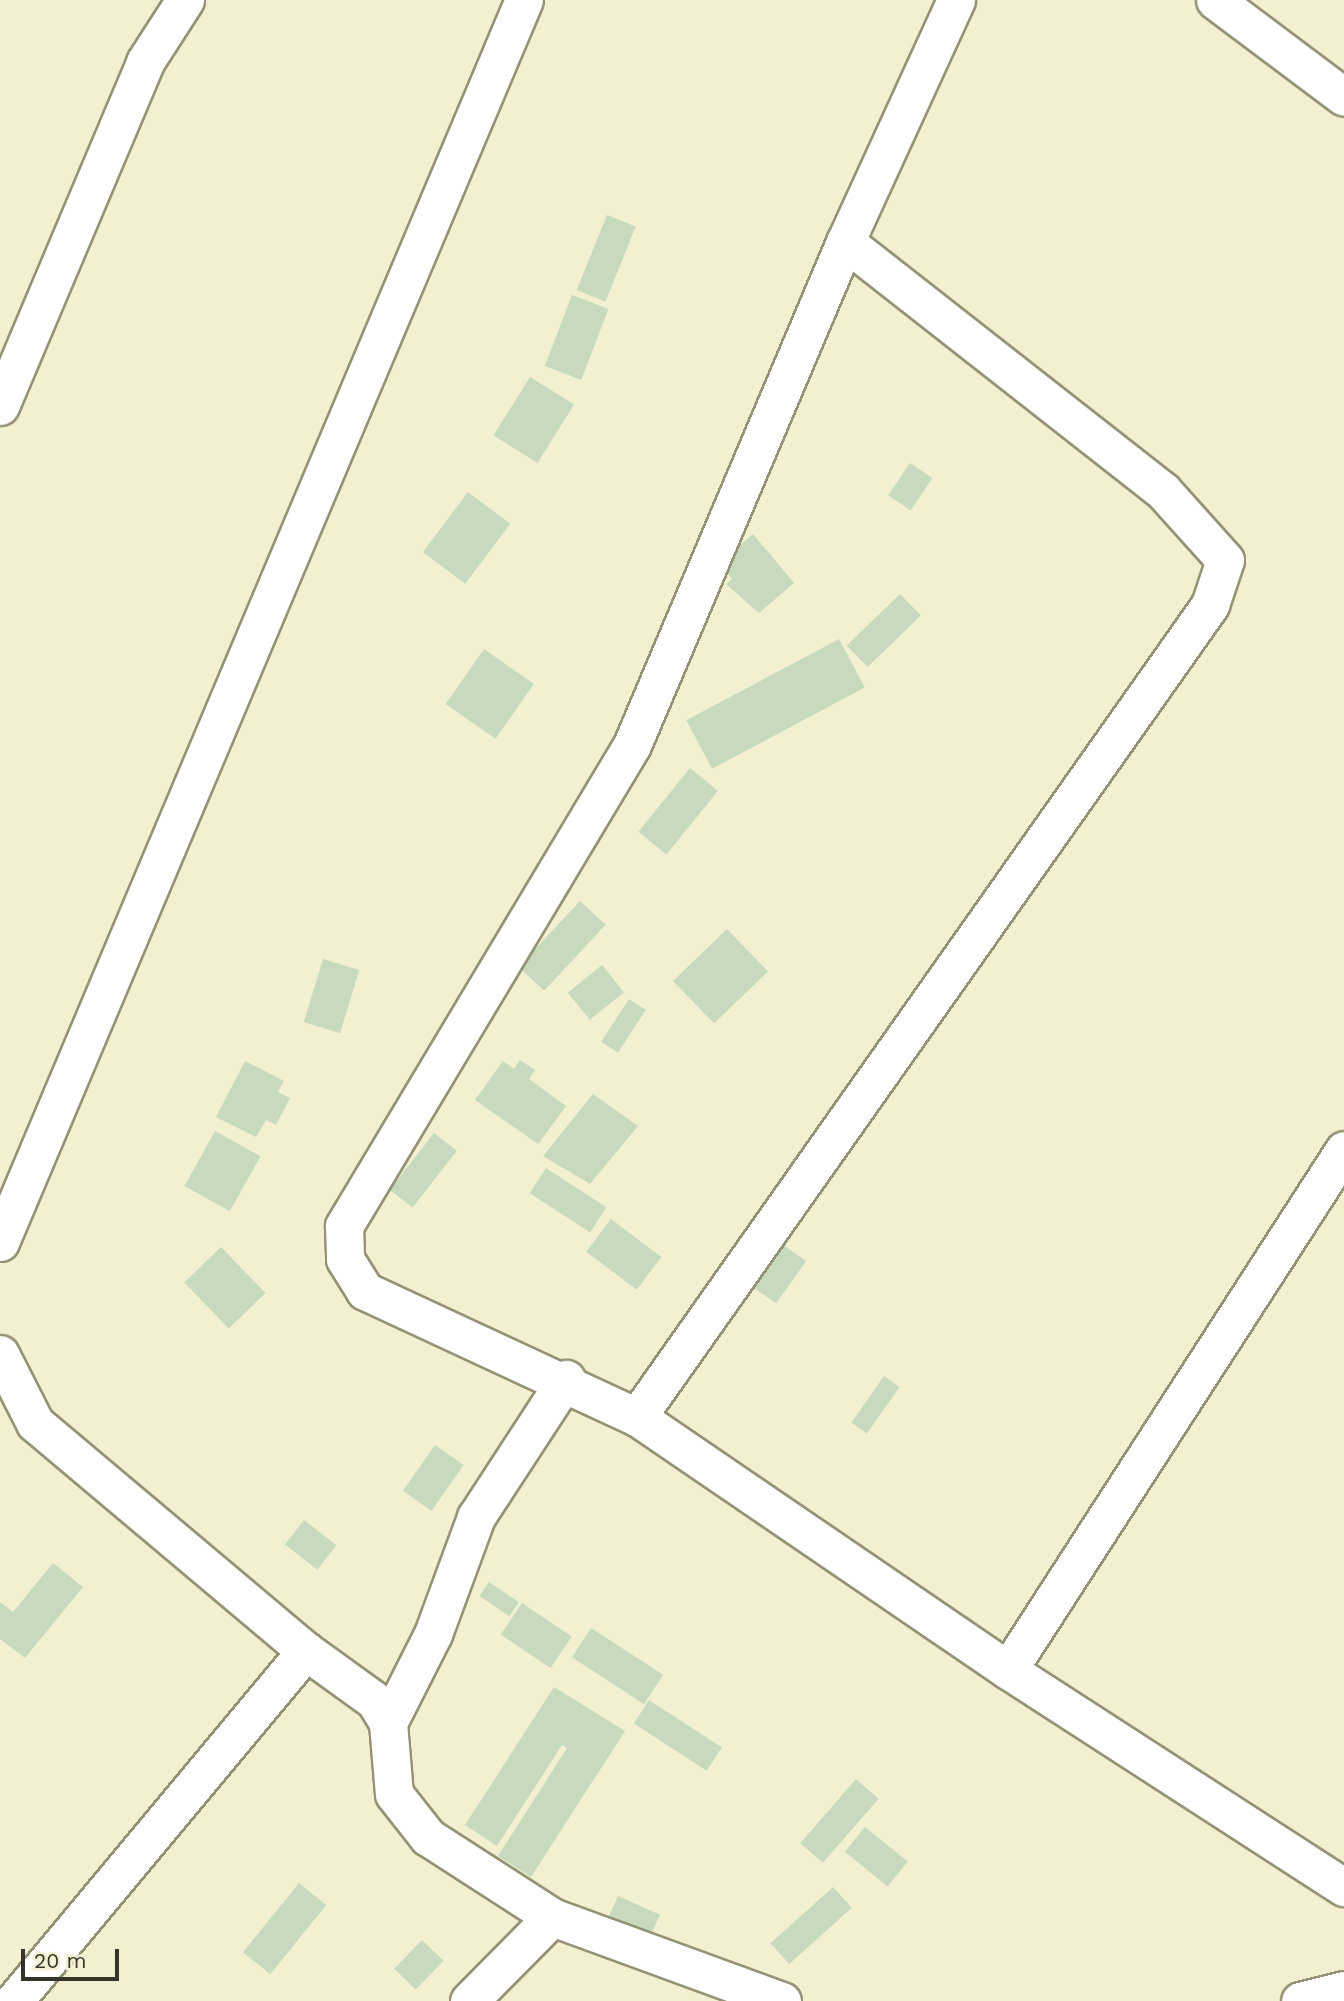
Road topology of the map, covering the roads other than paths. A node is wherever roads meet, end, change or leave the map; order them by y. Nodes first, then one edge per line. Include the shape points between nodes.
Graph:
1 (185, 0) edge
2 (524, 0) edge
3 (956, 0) edge
4 (1215, 0) edge
5 (1344, 97) edge
6 (845, 242) junction
7 (0, 406) edge
8 (1344, 1150) edge
9 (0, 1242) edge
10 (0, 1354) edge
11 (566, 1379) junction
12 (637, 1417) junction
13 (306, 1651) junction
14 (1008, 1670) junction
15 (388, 1723) junction
16 (1344, 1887) edge
17 (552, 1917) junction
18 (1344, 1990) edge
19 (14, 2001) edge
20 (469, 2001) edge
21 (782, 2001) edge
22 (1300, 2001) edge

1 - 7 street via 145,62
2 - 9 street
3 - 6 street
4 - 5 street
6 - 11 street via 632,745 344,1226 345,1259 365,1291
6 - 12 street via 1163,491 1225,560 1210,605
8 - 14 street
10 - 13 street via 35,1423
11 - 12 street
11 - 15 street via 476,1517 433,1634
12 - 14 street
13 - 15 street via 375,1701
13 - 19 street
14 - 16 street
15 - 17 street via 394,1794 428,1837
17 - 20 street
17 - 21 street
18 - 22 street

